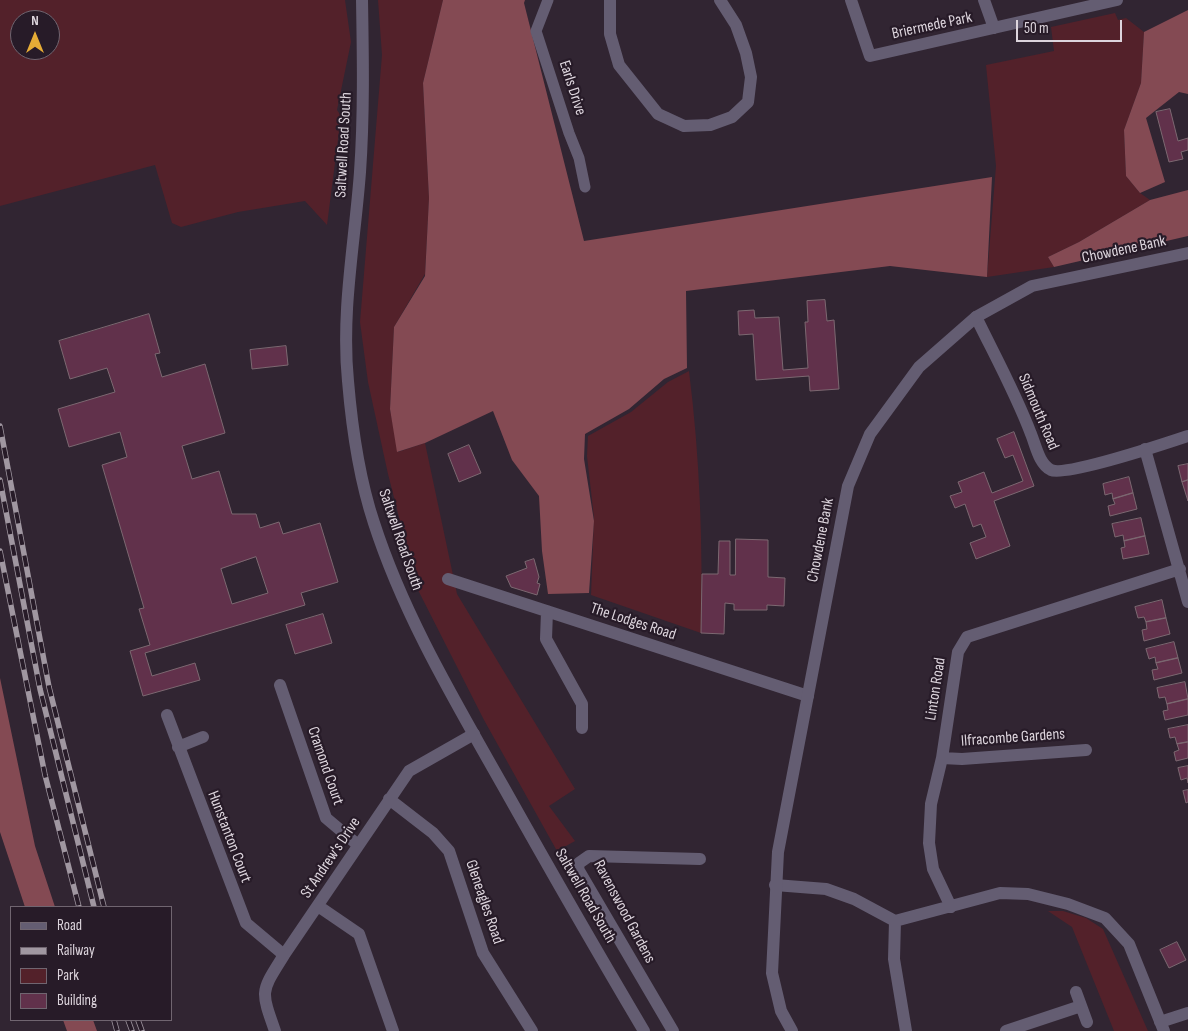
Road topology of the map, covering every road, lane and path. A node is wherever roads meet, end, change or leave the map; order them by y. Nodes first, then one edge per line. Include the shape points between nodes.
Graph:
1 (362, 0) edge
2 (548, 0) edge
3 (610, 0) edge
4 (720, 0) edge
5 (851, 0) edge
6 (984, 0) edge
7 (1117, 1) edge
8 (994, 28) junction
9 (585, 187) dead end
10 (1188, 253) edge
11 (976, 317) junction
12 (1188, 436) edge
13 (1145, 449) junction
14 (1180, 569) junction
15 (448, 579) dead end
16 (1188, 602) edge
17 (547, 611) junction
18 (280, 685) dead end
19 (808, 696) junction
20 (166, 715) dead end
21 (582, 728) dead end
22 (474, 734) junction
23 (203, 737) dead end
24 (178, 747) junction
25 (1086, 750) dead end
26 (942, 758) junction
27 (389, 799) junction
28 (358, 846) junction
29 (700, 858) dead end
30 (775, 885) junction
31 (318, 906) junction
32 (951, 907) junction
33 (895, 921) junction
34 (284, 955) junction
35 (1076, 992) dead end
36 (1082, 1006) junction
37 (1188, 1013) edge
38 (1087, 1022) dead end
39 (1162, 1026) edge
40 (275, 1031) edge
41 (393, 1031) edge
42 (532, 1031) edge
43 (644, 1031) edge
44 (673, 1031) edge
45 (792, 1031) edge
46 (906, 1031) edge
47 (1006, 1031) edge

1 - 22 street, Saltwell Road South via 360,169 346,325 348,380 356,442 365,492 388,565 404,602
2 - 9 street, Earls Drive via 536,30 579,158
3 - 4 street via 610,34 620,65 658,114 684,126 710,125 732,117 748,102 751,78 746,53 736,25
5 - 8 street, Briermede Park via 870,56
6 - 8 street
7 - 8 street, Briermede Park
10 - 11 street, Chowdene Bank via 1032,286
11 - 13 street, Sidmouth Road via 1024,417 1042,463 1052,471
11 - 19 street, Chowdene Bank via 919,367 870,434 848,486
12 - 13 street, Sidmouth Road
13 - 14 street
14 - 16 street
14 - 26 street, Linton Road via 967,637 958,652
15 - 17 street, The Lodges Road
17 - 19 street, The Lodges Road
17 - 21 street via 546,639 582,704
18 - 28 street, Cramond Court via 326,818
19 - 30 street, Chowdene Bank via 778,852
20 - 24 street, Hunstanton Court
22 - 27 street, St Andrew's Drive via 409,771
22 - 43 street, Saltwell Road South
23 - 24 street
24 - 34 street, Hunstanton Court via 246,923
25 - 26 street, Ilfracombe Gardens
26 - 32 street, Linton Road via 931,804 929,843 933,869
27 - 28 street, St Andrew's Drive
27 - 42 street, Gleneagles Road via 433,833 449,851 484,953
28 - 31 street, St Andrew's Drive
29 - 44 street, Ravenswood Gardens via 589,856 579,863 578,869
30 - 33 street via 826,889 854,899
30 - 45 street, Chowdene Bank via 772,973 781,1011
31 - 34 street, St Andrew's Drive
31 - 41 street via 359,934
32 - 33 street
32 - 39 street via 1000,893 1028,894 1105,918 1128,944
33 - 46 street via 894,959
34 - 40 street, St Andrew's Drive via 265,986 264,1001
35 - 36 street
36 - 38 street
36 - 47 street
37 - 39 street

